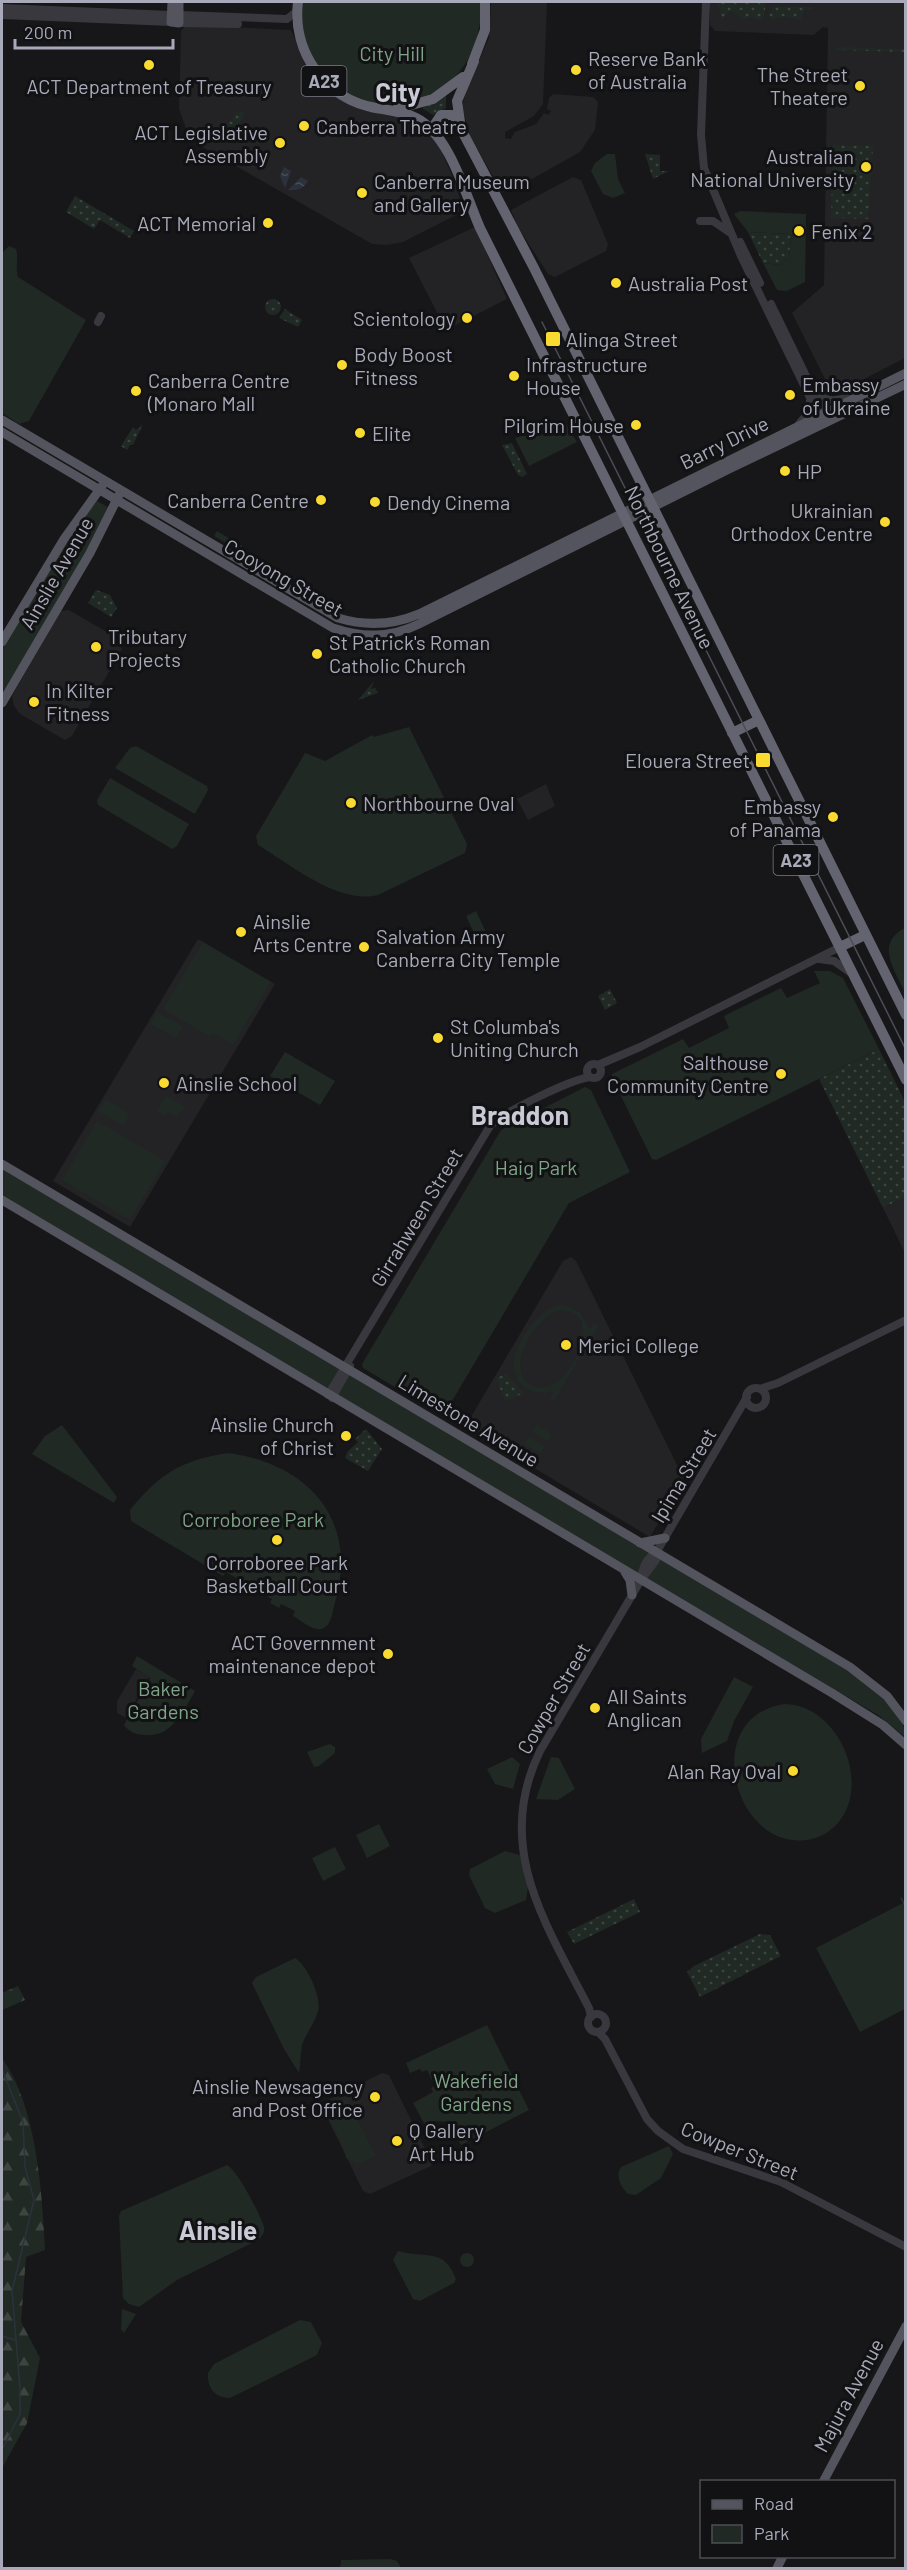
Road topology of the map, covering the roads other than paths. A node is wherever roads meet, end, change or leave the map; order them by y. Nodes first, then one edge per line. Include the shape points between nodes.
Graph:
1 (172, 2) edge
2 (179, 2) edge
3 (485, 2) edge
4 (706, 2) edge
5 (298, 6) edge
6 (2, 8) edge
7 (2, 15) edge
8 (175, 19) junction
9 (238, 24) dead end
10 (474, 61) junction
11 (371, 107) junction
12 (458, 120) junction
13 (436, 133) junction
14 (722, 211) junction
15 (700, 221) dead end
16 (733, 238) junction
17 (771, 309) junction
18 (906, 372) edge
19 (890, 380) junction
20 (906, 384) edge
21 (811, 386) junction
22 (810, 397) junction
23 (824, 419) junction
24 (2, 420) edge
25 (795, 427) junction
26 (2, 432) edge
27 (29, 436) junction
28 (23, 445) junction
29 (82, 480) junction
30 (105, 481) junction
31 (99, 490) junction
32 (121, 490) junction
33 (117, 500) junction
34 (651, 504) junction
35 (139, 512) junction
36 (80, 514) junction
37 (109, 515) junction
38 (625, 517) junction
39 (198, 536) junction
40 (193, 545) junction
41 (269, 584) junction
42 (466, 597) junction
43 (395, 622) junction
44 (373, 624) junction
45 (382, 635) junction
46 (2, 642) edge
47 (2, 703) edge
48 (759, 720) junction
49 (732, 733) junction
50 (866, 935) junction
51 (840, 947) junction
52 (817, 959) junction
53 (854, 976) junction
54 (906, 1015) edge
55 (616, 1059) junction
56 (598, 1065) junction
57 (589, 1073) junction
58 (601, 1073) junction
59 (906, 1080) edge
60 (2, 1164) edge
61 (2, 1200) edge
62 (906, 1320) edge
63 (346, 1369) junction
64 (778, 1383) junction
65 (760, 1389) junction
66 (330, 1396) junction
67 (747, 1397) junction
68 (766, 1397) junction
69 (753, 1407) junction
70 (738, 1415) junction
71 (665, 1538) junction
72 (640, 1543) junction
73 (656, 1552) junction
74 (624, 1569) junction
75 (641, 1580) junction
76 (632, 1595) junction
77 (906, 1721) edge
78 (906, 1745) edge
79 (593, 2013) junction
80 (605, 2026) junction
81 (598, 2032) junction
82 (605, 2039) junction
83 (906, 2247) edge
84 (906, 2326) edge
85 (824, 2480) edge

1 - 8 main road
2 - 8 main road
3 - 10 highway, A23 via 485,30
4 - 14 street via 701,150
5 - 8 street via 287,19
5 - 11 highway, A23 via 301,42 318,75 344,96
6 - 8 street
7 - 8 street
8 - 9 street
10 - 11 highway, A23 via 456,84 433,99 405,108
10 - 12 highway, A23 via 459,92
11 - 13 highway, Northbourne Avenue / A23 via 411,116
12 - 13 highway via 452,115 441,115 436,121
12 - 34 highway, Northbourne Avenue / A23
13 - 38 highway, Northbourne Avenue / A23
14 - 16 street
14 - 17 street
15 - 16 street via 713,221
16 - 17 street
17 - 21 street
17 - 22 street
18 - 19 main road, Barry Drive
19 - 21 street via 835,401 822,398
19 - 23 main road, Barry Drive
20 - 23 main road, Barry Drive
21 - 23 street
22 - 23 street
22 - 25 street via 808,413
23 - 25 main road, Barry Drive
23 - 34 main road, Barry Drive
24 - 27 main road, Cooyong Street
25 - 34 main road, Barry Drive
26 - 28 main road, Cooyong Street
27 - 28 main road
27 - 30 main road, Cooyong Street
28 - 29 main road, Cooyong Street
29 - 31 main road, Cooyong Street
29 - 36 main road via 86,491
30 - 31 main road, Ainslie Avenue
30 - 32 main road, Cooyong Street
31 - 33 main road, Cooyong Street
31 - 36 main road, Ainslie Avenue
32 - 33 main road, Ainslie Avenue
32 - 39 main road, Cooyong Street
33 - 35 main road, Cooyong Street
33 - 37 main road, Ainslie Avenue
34 - 38 main road, Barry Drive
34 - 48 highway, Northbourne Avenue / A23
35 - 37 main road via 122,510
35 - 40 main road, Cooyong Street
36 - 46 main road, Ainslie Avenue
37 - 47 main road, Ainslie Avenue
38 - 42 main road, Cooyong Street
38 - 49 highway, Northbourne Avenue / A23
39 - 40 main road
39 - 41 main road, Cooyong Street
40 - 41 main road, Cooyong Street
41 - 44 main road, Cooyong Street via 338,618
41 - 45 main road, Cooyong Street via 333,628 363,636
42 - 43 main road, Cooyong Street
42 - 45 main road, Cooyong Street via 405,630
43 - 44 main road, Cooyong Street
43 - 45 main road
44 - 45 main road
48 - 49 highway
48 - 50 highway, Northbourne Avenue / A23
49 - 51 highway, Northbourne Avenue / A23
50 - 51 highway
50 - 54 highway, Northbourne Avenue / A23
51 - 52 street
51 - 53 highway, Northbourne Avenue / A23
52 - 53 street via 837,962
52 - 55 street via 649,1046
53 - 59 highway, Northbourne Avenue / A23
55 - 56 street
55 - 58 street
56 - 57 street via 591,1064
56 - 58 street
57 - 58 street via 596,1078
57 - 63 street, Girrahween Street via 506,1114 490,1126
60 - 63 main road, Limestone Avenue
61 - 66 main road
62 - 64 street
63 - 66 street, Girrahween Street
63 - 72 main road, Limestone Avenue
64 - 65 street
64 - 68 street
65 - 67 street via 753,1389
65 - 68 street
66 - 74 main road
67 - 69 street
67 - 70 street, Ipima Street
68 - 69 street via 763,1405
69 - 70 street, Ipima Street
70 - 71 street, Ipima Street
71 - 72 main road
71 - 73 street, Ipima Street
72 - 73 main road, Limestone Avenue
73 - 75 street, Ipima Street via 656,1560
73 - 77 main road, Limestone Avenue via 856,1672 887,1696
74 - 75 main road
74 - 76 main road
75 - 76 street, Cowper Street
75 - 78 main road via 868,1715
76 - 79 street, Cowper Street via 531,1769 522,1817 526,1869 534,1901
79 - 80 street via 604,2018
79 - 81 street, Cowper Street via 589,2028
80 - 81 street
80 - 82 street, Cowper Street
81 - 82 street, Cowper Street
82 - 83 street, Cowper Street via 647,2119 683,2149 781,2182
84 - 85 main road, Majura Avenue

